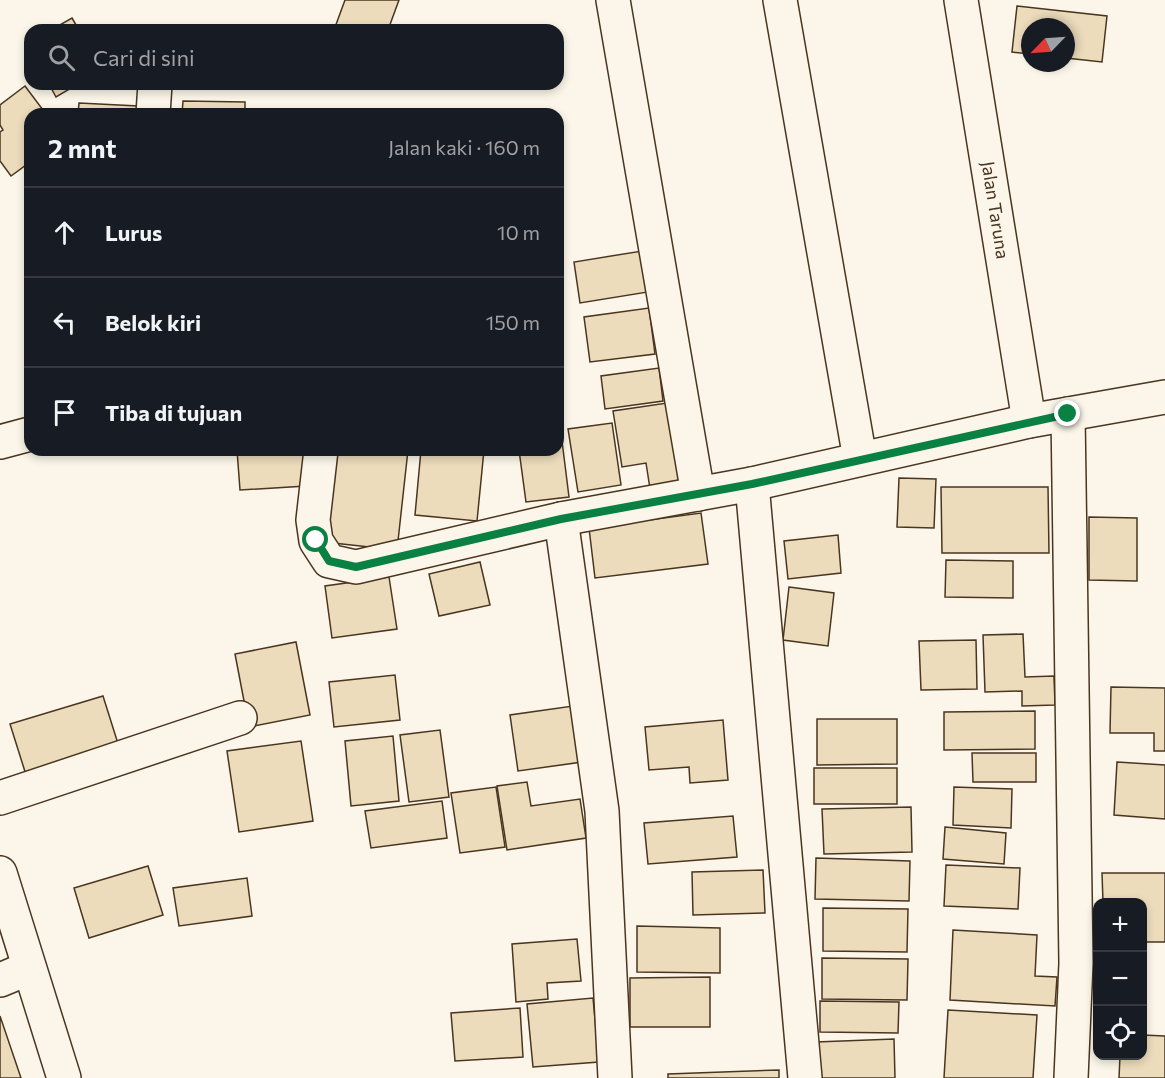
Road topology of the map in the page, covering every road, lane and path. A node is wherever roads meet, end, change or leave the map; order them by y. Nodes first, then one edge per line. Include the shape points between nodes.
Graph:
1 (613, 0) edge
2 (780, 0) edge
3 (962, 0) edge
4 (155, 90) edge
5 (153, 108) edge
6 (1165, 398) edge
7 (1068, 414) junction
8 (1029, 421) junction
9 (24, 436) edge
10 (0, 442) edge
11 (320, 456) edge
12 (860, 459) junction
13 (752, 484) junction
14 (698, 494) junction
15 (561, 519) junction
16 (240, 718) dead end
17 (0, 798) edge
18 (0, 873) edge
19 (15, 974) edge
20 (64, 1078) edge
21 (615, 1078) edge
22 (805, 1078) edge
23 (1071, 1078) edge

1 - 14 street
2 - 12 street
3 - 8 street, Jalan Taruna
4 - 5 street
6 - 7 street
7 - 8 street
7 - 23 street via 1076,963
8 - 12 street
9 - 10 street
11 - 15 street via 313,520 316,540 329,561 356,567
12 - 13 street
13 - 14 street
13 - 22 street
14 - 15 street
15 - 21 street via 602,811
16 - 17 street
18 - 19 street
19 - 20 street

